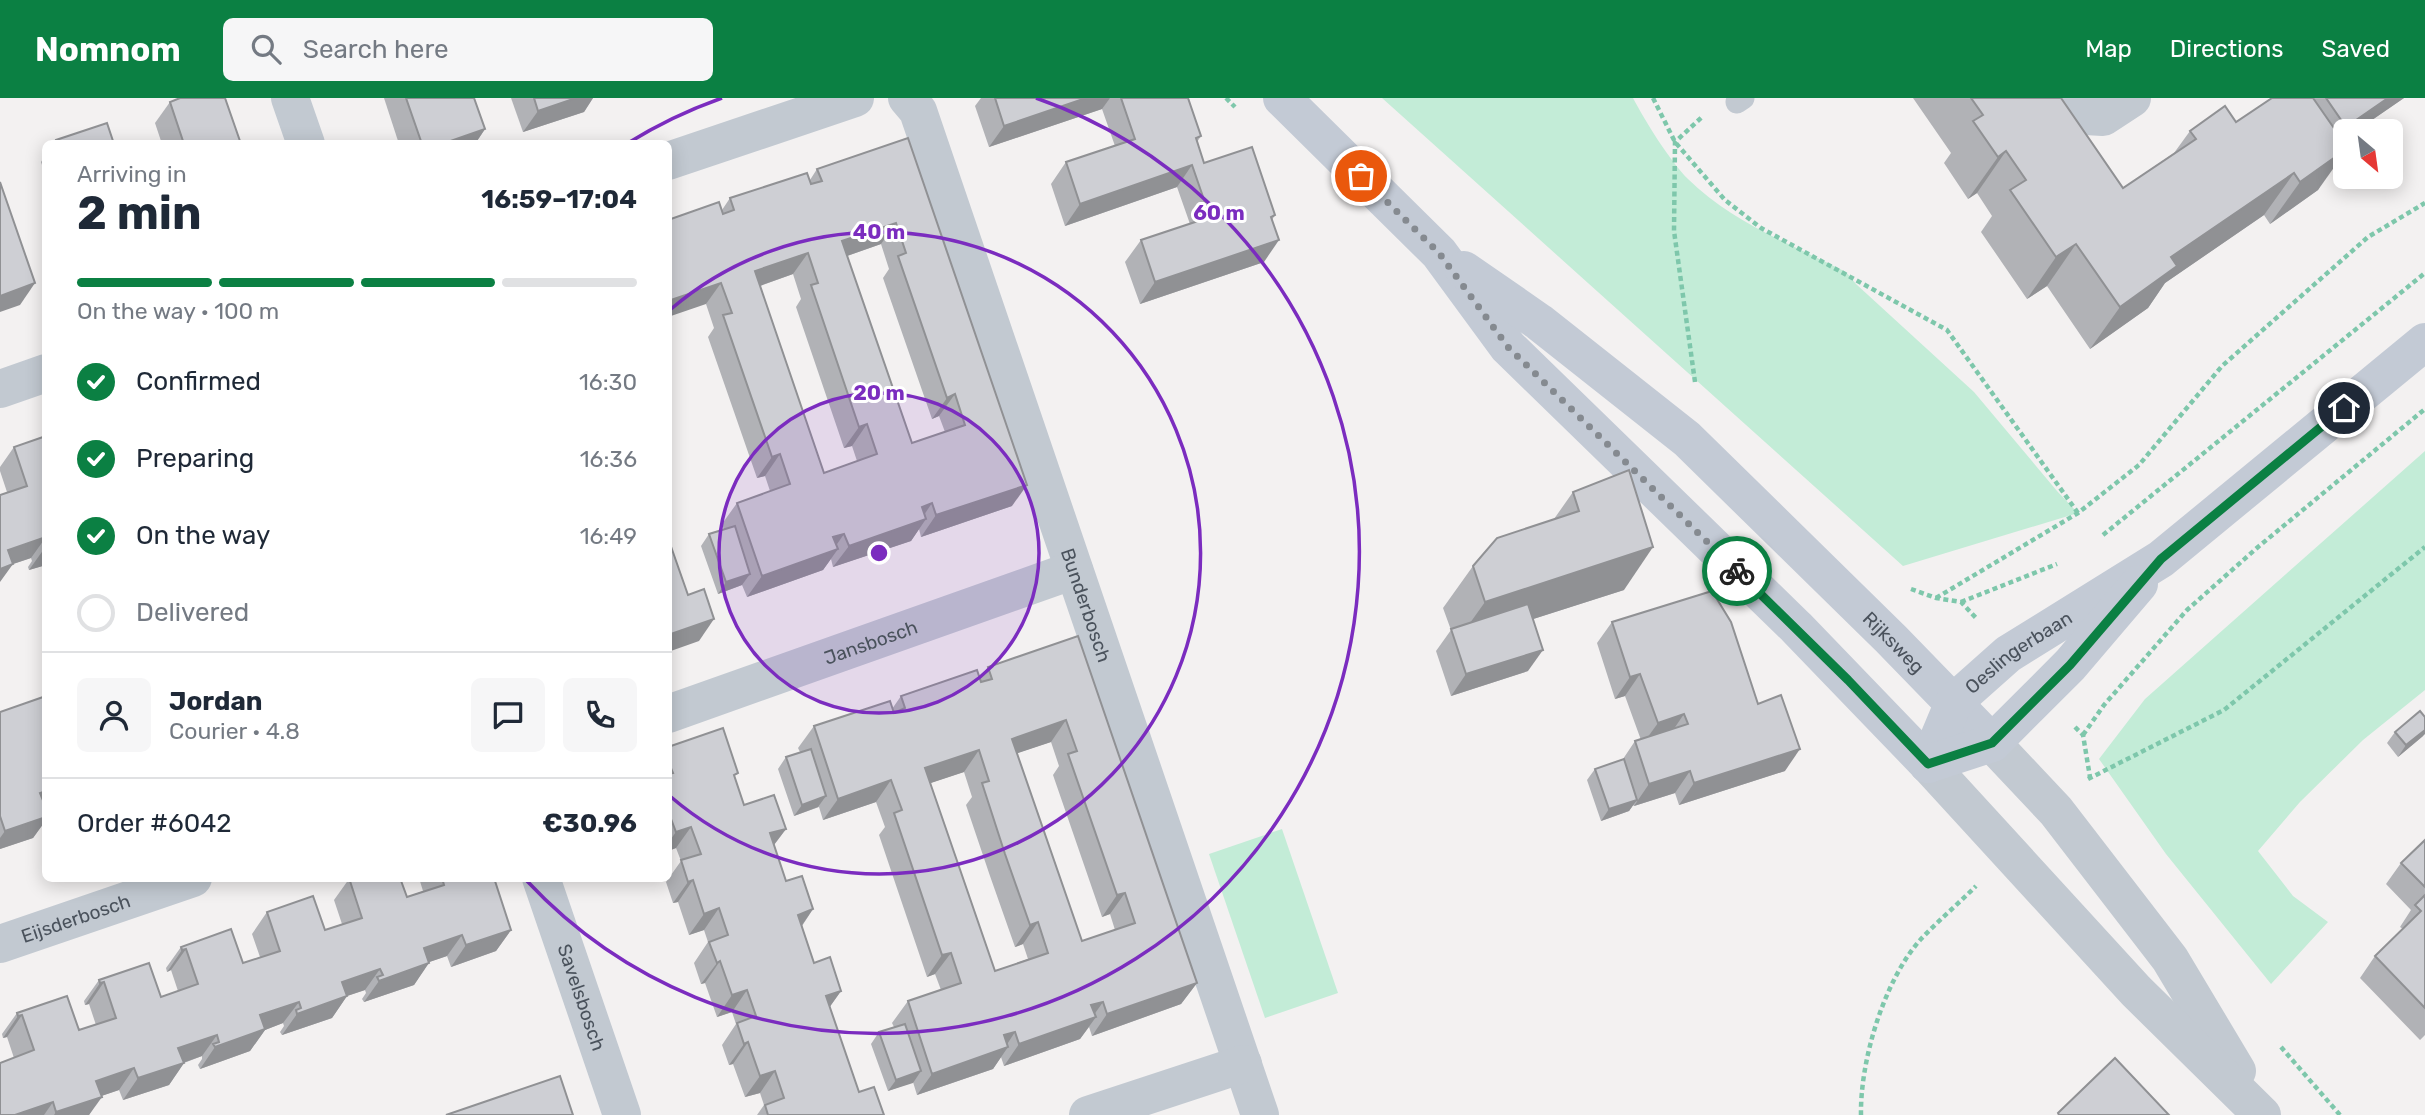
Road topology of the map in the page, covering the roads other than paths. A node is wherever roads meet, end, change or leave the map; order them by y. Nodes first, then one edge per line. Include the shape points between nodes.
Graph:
1 (290, 98) edge
2 (855, 98) edge
3 (1282, 98) edge
4 (2057, 98) edge
5 (2132, 98) edge
6 (913, 105) edge
7 (305, 140) edge
8 (672, 160) edge
9 (1439, 253) junction
10 (2425, 342) edge
11 (42, 374) edge
12 (0, 389) edge
13 (2161, 559) junction
14 (1074, 570) junction
15 (1954, 702) junction
16 (672, 713) edge
17 (1992, 743) junction
18 (1928, 764) junction
19 (181, 882) edge
20 (542, 882) edge
21 (0, 944) edge
22 (1242, 1064) junction
23 (622, 1115) edge
24 (1088, 1115) edge
25 (1260, 1115) edge
26 (2263, 1115) edge

1 - 7 street
2 - 8 street
3 - 9 main road, Rijksweg
4 - 5 street via 2068,115 2103,117
6 - 14 street, Bunderbosch
9 - 15 main road, Rijksweg via 1539,322 1687,439
9 - 18 main road, Rijksweg via 1508,347 1796,627
10 - 13 main road, Oeslingerbaan
11 - 12 street
13 - 15 main road, Oeslingerbaan via 2008,654
13 - 17 main road, Oeslingerbaan via 2070,665
14 - 16 street, Jansbosch
14 - 22 street, Bunderbosch
15 - 17 main road, Rijksweg
15 - 18 main road, Oeslingerbaan
17 - 18 main road, Oeslingerbaan
17 - 26 street, Rijksweg via 2056,811 2170,959
18 - 26 street, Rijksweg via 2136,990
19 - 21 street, Eijsderbosch
20 - 23 street, Savelsbosch
22 - 24 street
22 - 25 street, Bunderbosch

